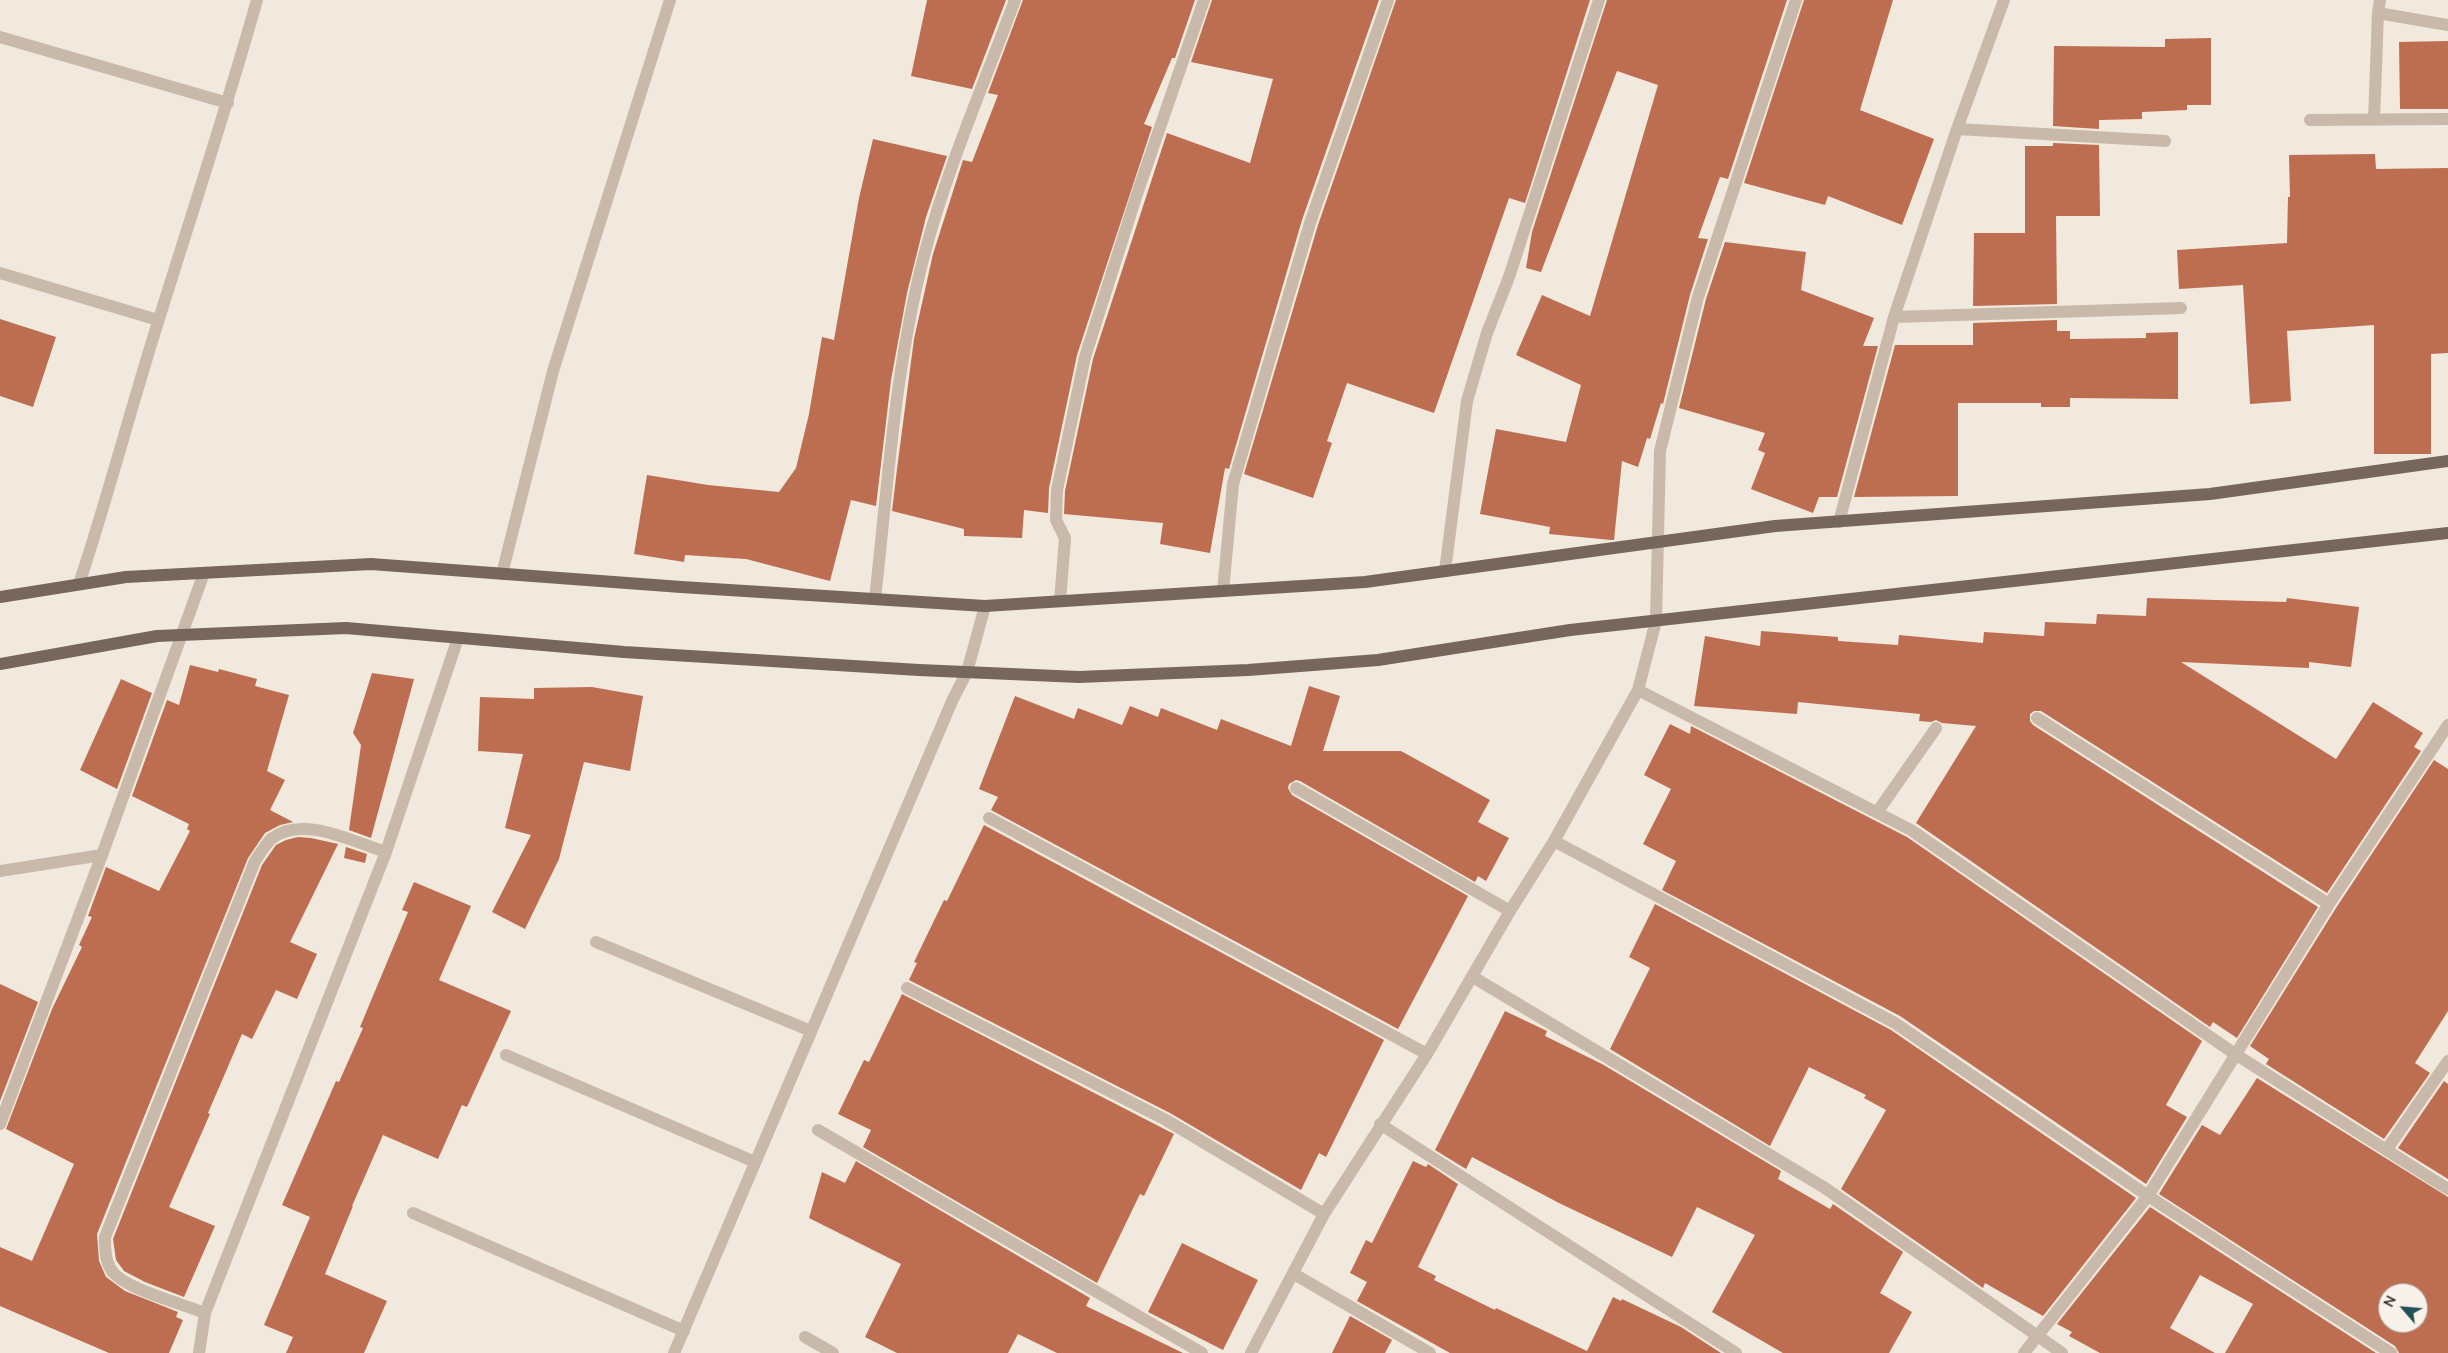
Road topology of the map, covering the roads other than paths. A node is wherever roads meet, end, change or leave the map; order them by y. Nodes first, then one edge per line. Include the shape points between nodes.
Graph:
1 (257, 0) edge
2 (670, 0) edge
3 (1015, 0) edge
4 (1204, 0) edge
5 (1388, 0) edge
6 (1599, 0) edge
7 (1796, 0) edge
8 (2004, 0) edge
9 (2379, 6) edge
10 (2448, 25) edge
11 (0, 37) edge
12 (228, 103) junction
13 (2448, 119) edge
14 (2310, 120) dead end
15 (2374, 120) junction
16 (1957, 129) junction
17 (2165, 141) dead end
18 (0, 273) edge
19 (2181, 308) dead end
20 (1894, 317) junction
21 (158, 320) junction
22 (2448, 461) edge
23 (1839, 522) junction
24 (2448, 534) edge
25 (1660, 542) junction
26 (1445, 571) junction
27 (204, 573) junction
28 (502, 574) junction
29 (79, 584) junction
30 (1223, 591) junction
31 (0, 597) edge
32 (875, 599) junction
33 (1060, 601) junction
34 (985, 606) junction
35 (1656, 621) junction
36 (181, 635) junction
37 (458, 638) junction
38 (0, 664) edge
39 (967, 672) junction
40 (1638, 690) junction
41 (2037, 718) dead end
42 (2448, 725) edge
43 (1936, 728) dead end
44 (1296, 788) dead end
45 (1878, 811) junction
46 (989, 818) dead end
47 (1554, 841) junction
48 (386, 852) junction
49 (102, 855) junction
50 (0, 870) edge
51 (2329, 904) junction
52 (1510, 911) junction
53 (596, 942) dead end
54 (1473, 977) junction
55 (907, 988) dead end
56 (811, 1031) junction
57 (1427, 1054) junction
58 (2235, 1054) junction
59 (506, 1055) dead end
60 (2448, 1060) edge
61 (0, 1124) edge
62 (1380, 1124) junction
63 (818, 1130) dead end
64 (2387, 1149) junction
65 (755, 1162) junction
66 (2448, 1189) edge
67 (2148, 1196) junction
68 (413, 1213) dead end
69 (1324, 1214) junction
70 (1294, 1274) junction
71 (205, 1313) junction
72 (684, 1332) junction
73 (2036, 1336) junction
74 (804, 1337) dead end
75 (199, 1353) edge
76 (674, 1353) edge
77 (833, 1353) edge
78 (1202, 1353) edge
79 (1251, 1353) edge
80 (1430, 1353) edge
81 (1736, 1353) edge
82 (2024, 1353) edge
83 (2062, 1353) edge
84 (2391, 1353) edge

1 - 12 street
2 - 28 street via 553,371
3 - 32 street via 951,168 925,252 902,357
4 - 33 street via 1141,181 1085,357 1057,490 1056,520 1065,538
5 - 30 street via 1310,223 1233,484
6 - 26 street via 1509,277 1487,332 1467,402
7 - 25 street via 1698,298 1660,451
8 - 16 street
9 - 10 street
9 - 15 street
11 - 12 street
12 - 21 street
13 - 15 street
14 - 15 street
16 - 17 street
16 - 20 street
18 - 21 street
19 - 20 street
20 - 23 street
21 - 29 street via 106,505
22 - 23 main road via 2210,494
23 - 25 main road via 1775,526
24 - 35 main road
25 - 26 main road
25 - 35 street
26 - 30 main road via 1365,582
27 - 28 main road via 371,564
27 - 29 main road via 126,577
27 - 36 street
28 - 32 main road
29 - 31 main road
30 - 33 main road
32 - 34 main road
33 - 34 main road
34 - 39 street
35 - 39 main road via 1570,630 1378,660 1248,670 1079,677
35 - 40 street
36 - 37 main road via 346,628
36 - 38 main road via 157,636
36 - 49 street
37 - 39 main road via 624,652
37 - 48 street
39 - 56 street via 952,699
40 - 45 street
40 - 47 street
41 - 51 street
42 - 51 street
43 - 45 street
44 - 52 street
45 - 58 street via 1948,854
46 - 57 street
47 - 52 street
47 - 67 street via 1895,1023
48 - 71 street
48 - 71 street via 311,828 287,831 271,840 255,861 105,1237 109,1264 126,1284
49 - 50 street
49 - 61 street
51 - 58 street
52 - 54 street
53 - 56 street
54 - 57 street
54 - 73 street via 1825,1188
55 - 69 street via 1166,1120
56 - 65 street
57 - 62 street
58 - 64 street
58 - 67 street
59 - 65 street
60 - 64 street
62 - 69 street
62 - 81 street
63 - 78 street
64 - 66 street
65 - 72 street
67 - 73 street
67 - 84 street
68 - 72 street
69 - 70 street
70 - 79 street
70 - 80 street
71 - 75 street
72 - 76 street
73 - 82 street
73 - 83 street
74 - 77 street

